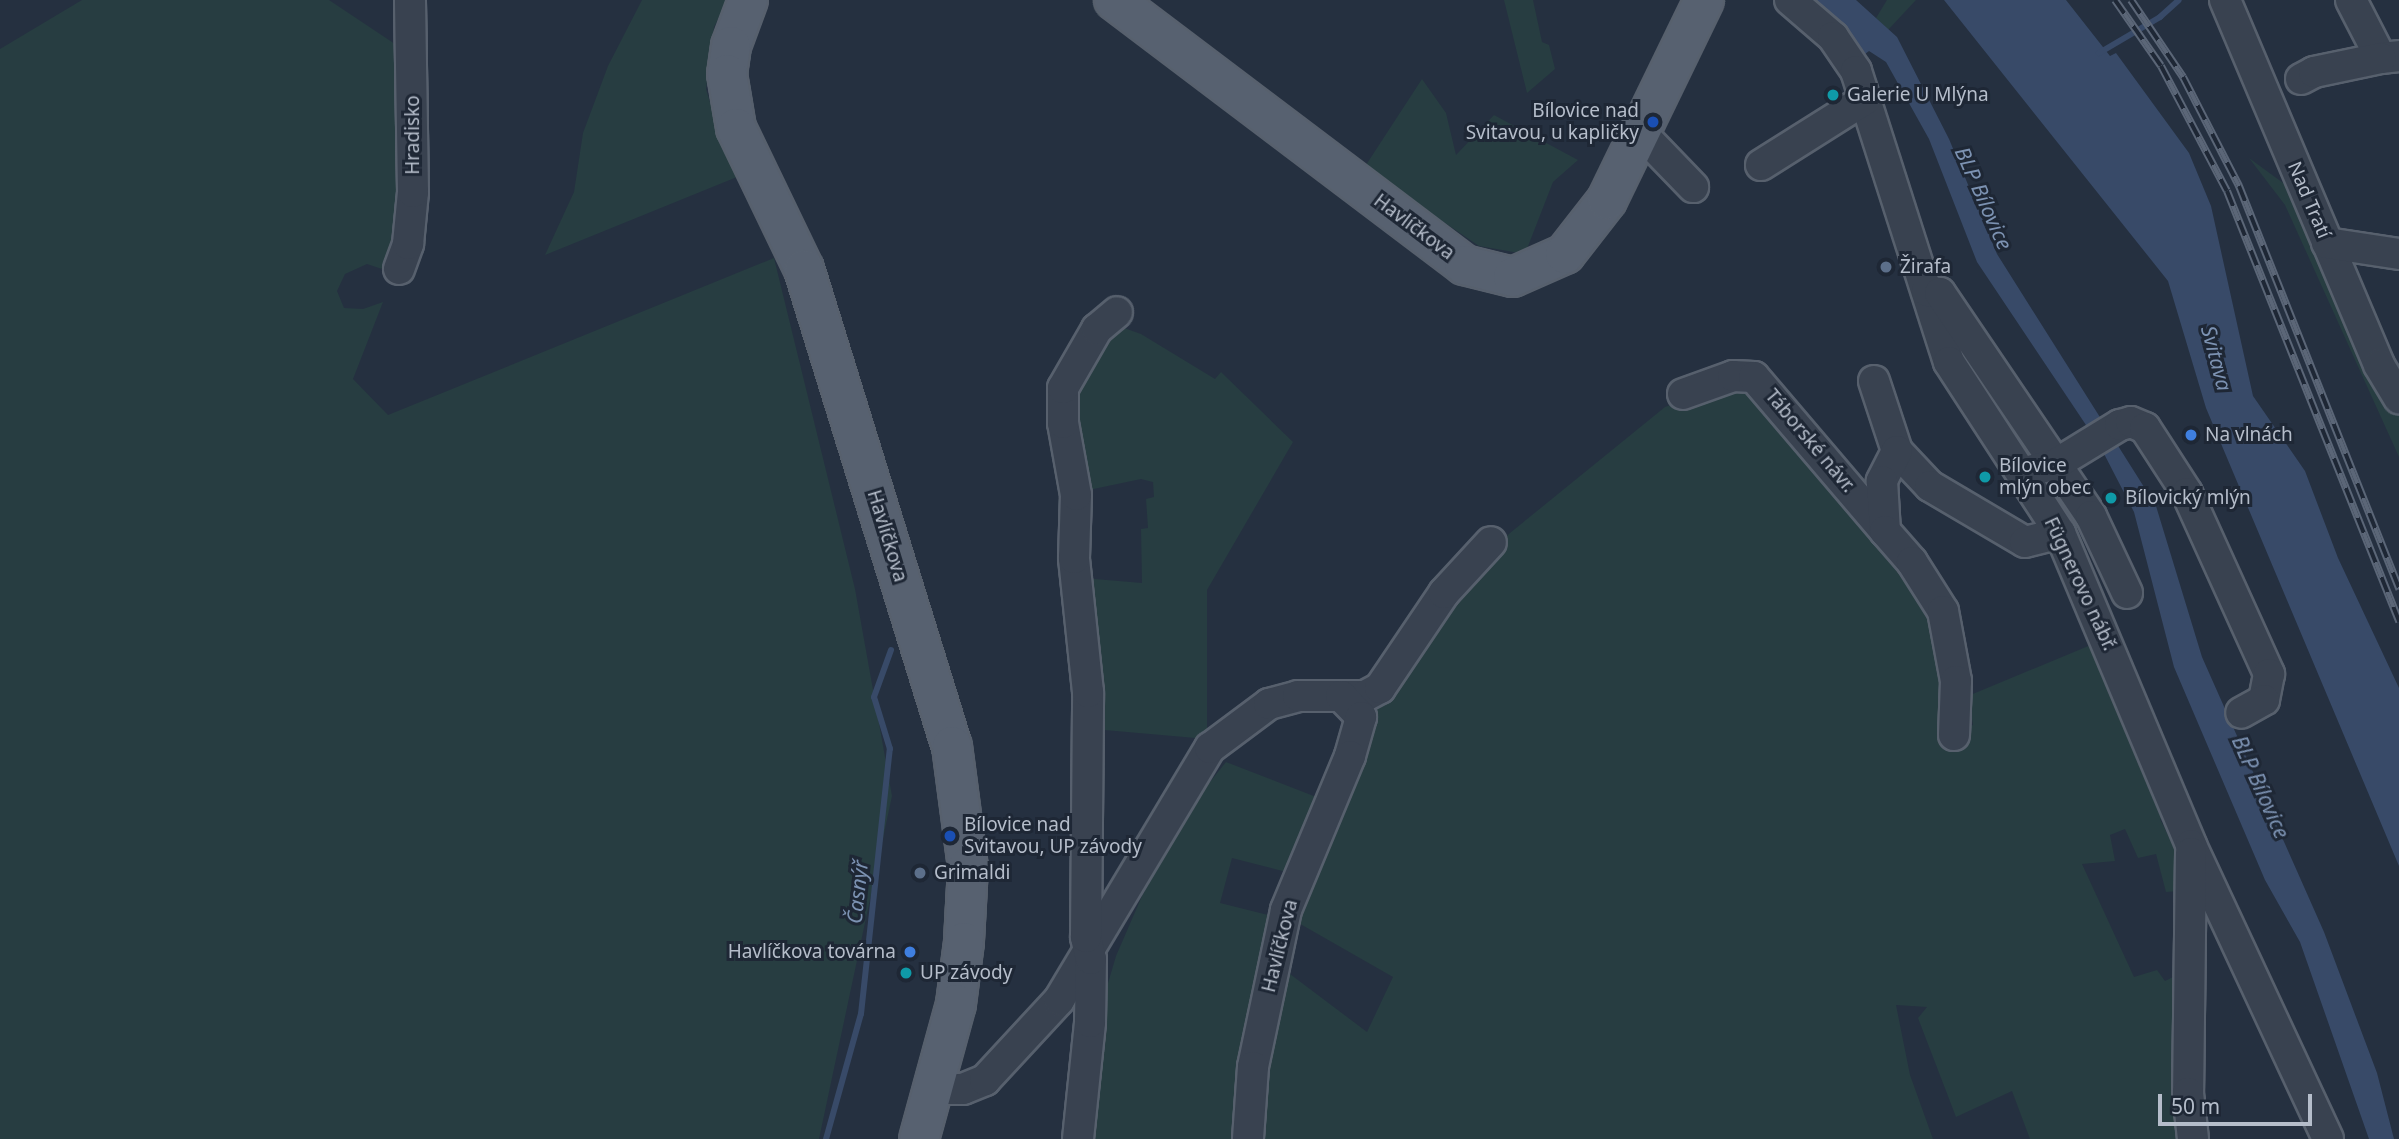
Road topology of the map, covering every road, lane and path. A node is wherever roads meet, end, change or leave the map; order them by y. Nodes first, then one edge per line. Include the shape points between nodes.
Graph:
1 (410, 0) edge
2 (748, 0) edge
3 (1114, 0) edge
4 (1704, 0) edge
5 (1790, 0) edge
6 (2225, 0) edge
7 (2351, 0) edge
8 (402, 36) dead end
9 (2390, 57) edge
10 (2301, 79) dead end
11 (1866, 99) junction
12 (1639, 131) junction
13 (1761, 165) dead end
14 (1693, 187) dead end
15 (2327, 243) junction
16 (399, 251) dead end
17 (2399, 254) edge
18 (1926, 291) junction
19 (1117, 312) dead end
20 (1874, 381) dead end
21 (1682, 394) dead end
22 (2399, 398) edge
23 (1897, 451) junction
24 (2056, 464) junction
25 (2022, 473) junction
26 (1885, 531) junction
27 (2060, 533) junction
28 (1491, 542) dead end
29 (2127, 593) dead end
30 (1341, 695) junction
31 (2241, 713) dead end
32 (1954, 735) dead end
33 (2191, 845) junction
34 (1088, 954) junction
35 (932, 1089) junction
36 (919, 1139) edge
37 (1078, 1139) edge
38 (1248, 1139) edge
39 (2193, 1139) edge
40 (2328, 1139) edge

1 - 8 street, Hradisko
1 - 16 street, Hradisko via 415,125
2 - 35 main road, Havlíčkova via 731,46 727,74 733,117 804,269 952,746 968,867 964,942 956,1004
3 - 12 main road, Havlíčkova via 1464,265 1476,268 1513,277 1565,254 1606,200
4 - 12 main road, Havlíčkova
5 - 11 street, Fügnerovo nábř. via 1838,43 1856,71
6 - 15 street, Nad Tratí
7 - 9 street
9 - 10 street via 2314,72
11 - 13 street
11 - 18 street, Fügnerovo nábř.
12 - 14 street
15 - 17 street
15 - 22 street, Nad Tratí via 2379,365
18 - 24 street via 1940,293
18 - 25 street, Fügnerovo nábř. via 1957,379
19 - 34 street via 1097,329 1063,388 1063,423 1076,495 1074,558 1088,692
20 - 23 street
21 - 26 street, Táborské návr. via 1733,376 1754,377
23 - 26 street, Táborské návr. via 1882,481
23 - 27 street via 1930,486 2025,542
24 - 25 street
24 - 29 street via 2091,516
24 - 31 street via 2132,422 2157,442 2197,513 2269,674 2264,700
25 - 27 street, Fügnerovo nábř.
26 - 32 street, Táborské návr. via 1912,562 1943,611 1956,681
27 - 33 street, Fügnerovo nábř.
28 - 30 street via 1444,593 1381,688 1365,696
30 - 34 street via 1298,696 1269,704 1210,748
30 - 38 street, Havlíčkova via 1361,717 1350,756 1286,910 1253,1067
33 - 39 street, Fügnerovo nábř. via 2188,1093
33 - 40 street, Fügnerovo nábř.
34 - 35 street via 1059,1000 998,1071 972,1087
34 - 37 street via 1090,1023
35 - 36 main road, Havlíčkova

